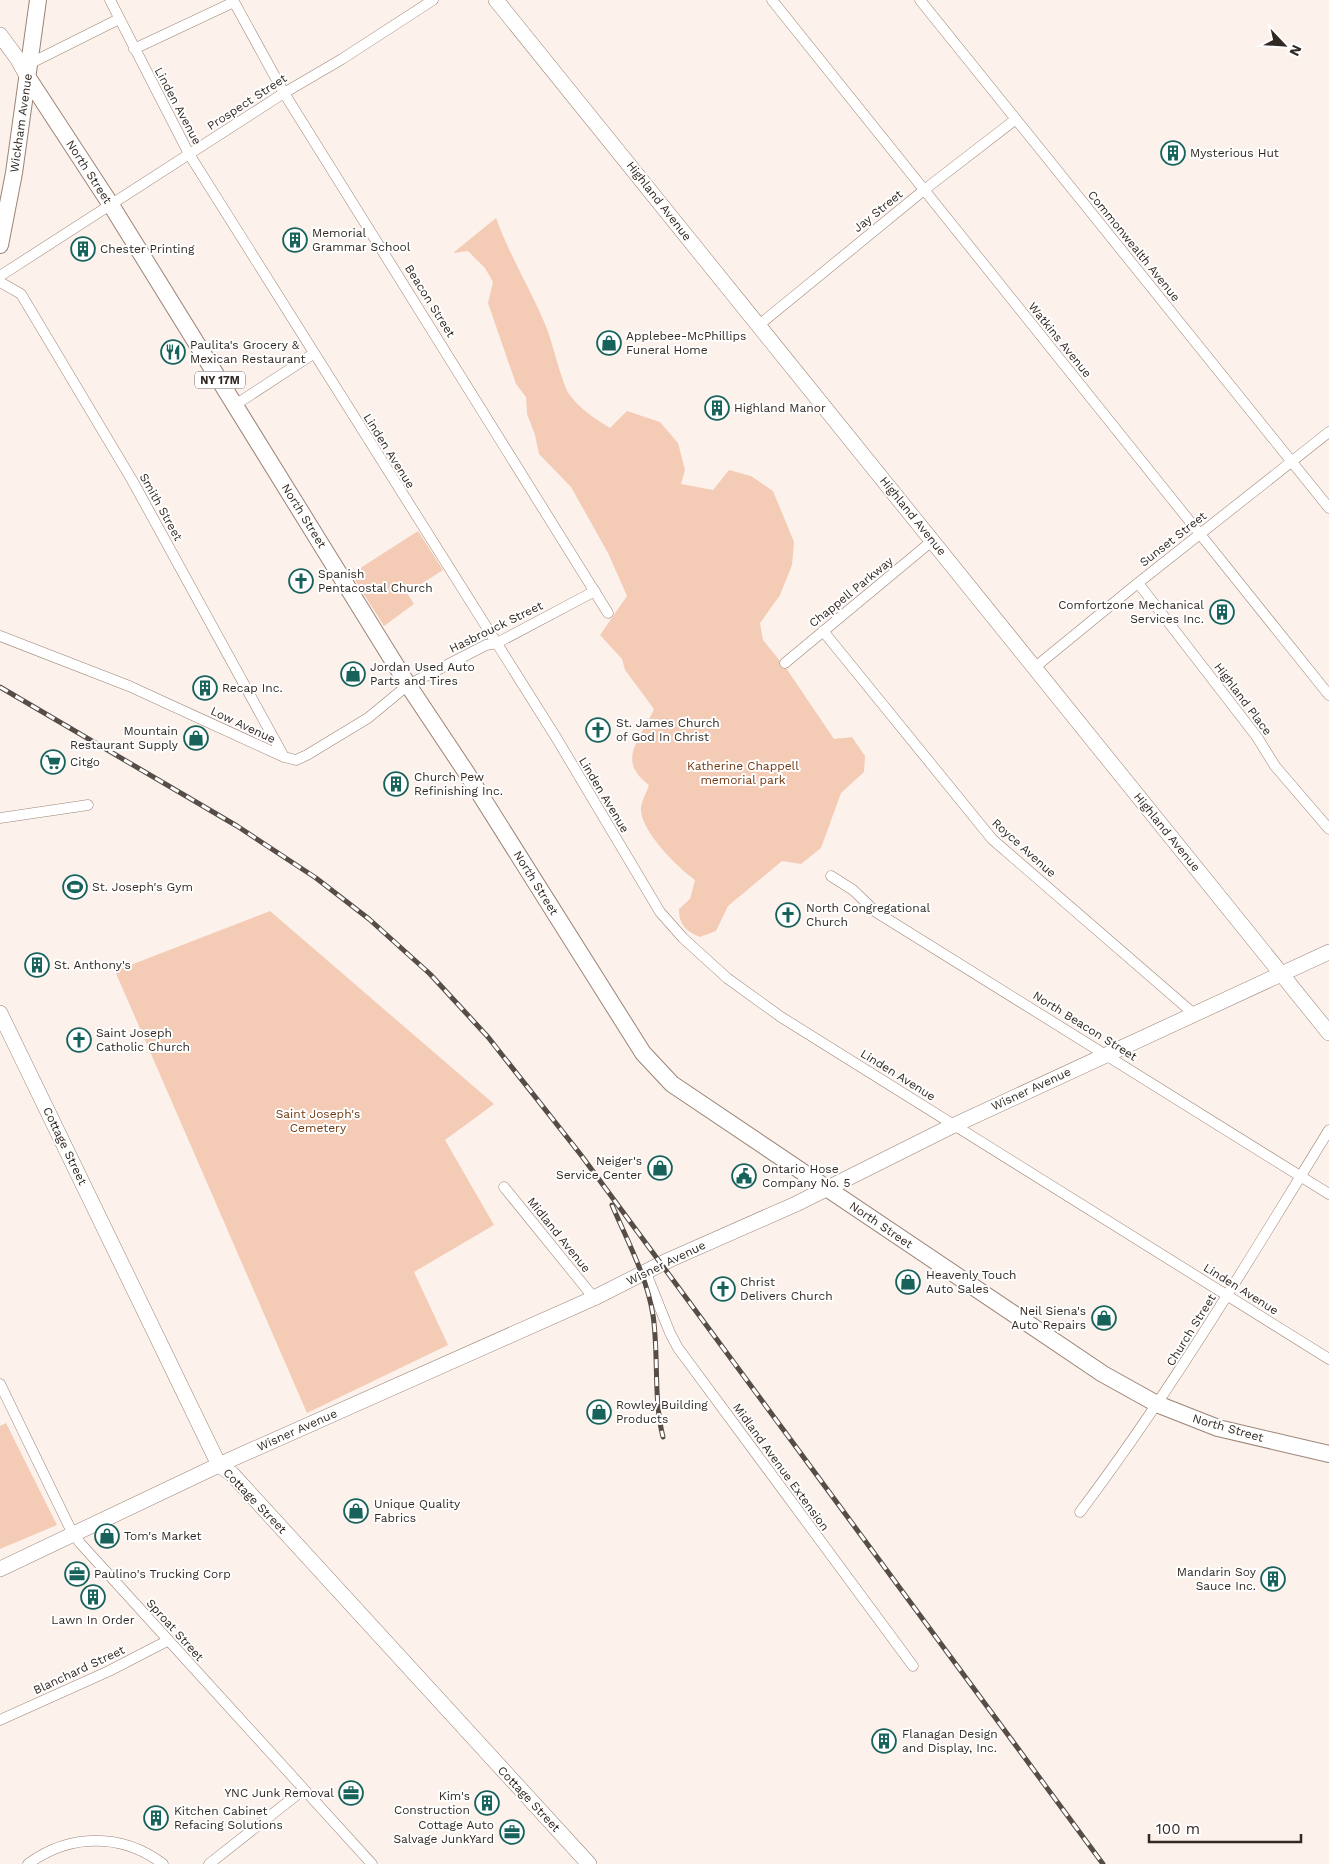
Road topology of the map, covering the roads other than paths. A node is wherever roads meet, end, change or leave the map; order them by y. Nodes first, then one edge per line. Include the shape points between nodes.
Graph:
1 (38, 0) edge
2 (110, 0) edge
3 (433, 0) edge
4 (496, 0) edge
5 (772, 0) edge
6 (920, 0) edge
7 (234, 1) edge
8 (119, 19) junction
9 (0, 35) edge
10 (134, 49) junction
11 (29, 71) junction
12 (284, 93) junction
13 (1016, 118) junction
14 (189, 154) junction
15 (924, 190) junction
16 (111, 205) junction
17 (0, 245) edge
18 (0, 276) edge
19 (0, 282) edge
20 (758, 325) junction
21 (313, 354) junction
22 (235, 405) junction
23 (1329, 432) edge
24 (1291, 462) junction
25 (1329, 508) edge
26 (1199, 534) junction
27 (932, 541) junction
28 (1138, 583) junction
29 (595, 591) junction
30 (608, 614) dead end
31 (823, 631) junction
32 (0, 636) edge
33 (497, 644) junction
34 (785, 663) dead end
35 (1034, 668) junction
36 (408, 685) junction
37 (1329, 695) edge
38 (284, 757) junction
39 (88, 805) dead end
40 (0, 818) edge
41 (1329, 829) edge
42 (831, 876) dead end
43 (1329, 952) edge
44 (1282, 975) junction
45 (0, 1013) edge
46 (1194, 1014) junction
47 (1329, 1033) edge
48 (1106, 1055) junction
49 (954, 1125) junction
50 (1329, 1130) edge
51 (1300, 1176) junction
52 (504, 1187) dead end
53 (826, 1189) junction
54 (1329, 1194) edge
55 (646, 1273) junction
56 (1228, 1295) junction
57 (594, 1298) junction
58 (1329, 1359) edge
59 (0, 1384) edge
60 (1157, 1404) junction
61 (1329, 1454) edge
62 (219, 1465) junction
63 (1080, 1512) dead end
64 (73, 1533) junction
65 (0, 1569) edge
66 (167, 1641) junction
67 (913, 1666) dead end
68 (0, 1720) edge
69 (304, 1790) junction
70 (28, 1864) edge
71 (163, 1864) edge
72 (208, 1864) edge
73 (372, 1864) edge
74 (589, 1864) edge

1 - 11 main road, Wickham Avenue
2 - 8 street, Linden Avenue
3 - 12 street, Prospect Street
4 - 20 street, Highland Avenue
5 - 15 street, Watkins Avenue
6 - 13 street, Commonwealth Avenue
7 - 10 street
7 - 12 street, Beacon Street
8 - 10 street, Linden Avenue
8 - 11 street
9 - 11 street, North Street
10 - 14 street, Linden Avenue
11 - 16 main road, North Street / NY 17M
11 - 17 main road, Wickham Avenue
12 - 14 street, Prospect Street
12 - 29 street, Beacon Street
13 - 15 street, Jay Street
13 - 24 street, Commonwealth Avenue
14 - 16 street, Prospect Street
14 - 21 street, Linden Avenue
15 - 20 street, Jay Street
15 - 26 street, Watkins Avenue
16 - 18 street, Prospect Street
16 - 22 main road, North Street / NY 17M
19 - 38 street, Smith Street via 21,294 132,480
20 - 27 street, Highland Avenue
21 - 22 street
21 - 33 street, Linden Avenue
22 - 36 main road, North Street / NY 17M
23 - 24 street, Sunset Street
24 - 25 street, Commonwealth Avenue
24 - 26 street, Sunset Street
26 - 28 street, Sunset Street
26 - 37 street, Watkins Avenue
27 - 31 street, Chappell Parkway
27 - 35 street, Highland Avenue
28 - 35 street, Sunset Street
28 - 41 street, Highland Place via 1276,766
29 - 30 street, Beacon Street
29 - 33 street, Hasbrouck Street
31 - 34 street, Chappell Parkway
31 - 46 street, Royce Avenue via 992,839
32 - 38 street, Low Avenue via 129,686
33 - 36 street, Hasbrouck Street via 486,645
33 - 49 street, Linden Avenue via 660,912 683,938 727,978 781,1016
35 - 44 street, Highland Avenue
36 - 38 street, Low Avenue via 368,718 307,756 296,760
36 - 53 main road, North Street / NY 17M via 643,1053 672,1084
39 - 40 street
42 - 48 street, North Beacon Street via 853,890 876,912
43 - 44 street, Wisner Avenue
44 - 46 street, Wisner Avenue
44 - 47 street, Highland Avenue
45 - 62 street, Cottage Street
46 - 48 street, Wisner Avenue
48 - 49 street, Wisner Avenue
48 - 51 street, North Beacon Street
49 - 53 street, Wisner Avenue
49 - 56 street, Linden Avenue
50 - 51 street, Church Street
51 - 54 street, North Beacon Street
51 - 56 street, Church Street
52 - 57 street, Midland Avenue
53 - 55 street, Wisner Avenue
53 - 60 main road, North Street / NY 17M via 1103,1374
55 - 57 street, Wisner Avenue
55 - 67 street, Midland Avenue Extension via 678,1348
56 - 58 street, Linden Avenue
56 - 60 street, Church Street
57 - 62 street, Wisner Avenue
59 - 64 street, Sproat Street
60 - 61 main road, North Street / NY 17M via 1218,1428
60 - 63 street, Church Street
62 - 64 street, Wisner Avenue
62 - 74 street, Cottage Street via 232,1474
64 - 65 street, Wisner Avenue
64 - 66 street, Sproat Street
66 - 68 street, Blanchard Street
66 - 69 street, Sproat Street
69 - 72 street
69 - 73 street, Sproat Street
70 - 71 street via 59,1846 99,1840 132,1846

